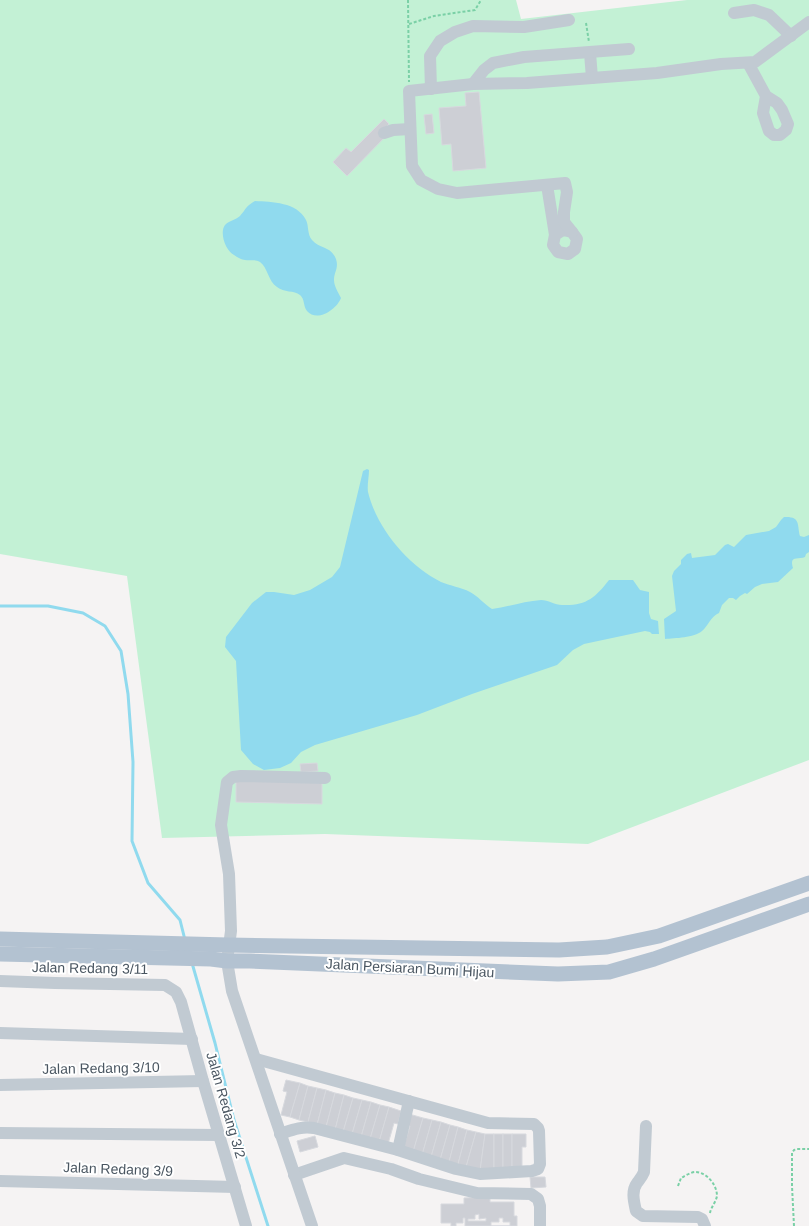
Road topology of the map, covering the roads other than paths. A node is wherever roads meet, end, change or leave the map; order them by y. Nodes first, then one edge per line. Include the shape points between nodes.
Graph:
1 (734, 13) dead end
2 (569, 20) dead end
3 (809, 22) edge
4 (791, 36) junction
5 (629, 49) dead end
6 (590, 52) junction
7 (748, 63) junction
8 (592, 78) junction
9 (473, 84) junction
10 (431, 88) junction
11 (766, 96) dead end
12 (410, 129) junction
13 (384, 133) dead end
14 (547, 185) junction
15 (572, 232) junction
16 (555, 235) junction
17 (325, 778) dead end
18 (809, 884) edge
19 (809, 904) edge
20 (0, 939) edge
21 (228, 945) junction
22 (166, 951) junction
23 (210, 952) junction
24 (0, 954) edge
25 (227, 961) junction
26 (0, 980) edge
27 (176, 992) joint
28 (0, 1033) edge
29 (192, 1039) junction
30 (256, 1059) junction
31 (203, 1082) junction
32 (0, 1085) edge
33 (409, 1101) junction
34 (646, 1126) dead end
35 (0, 1133) edge
36 (280, 1134) junction
37 (219, 1135) junction
38 (398, 1150) junction
39 (294, 1175) junction
40 (0, 1181) edge
41 (235, 1187) junction
42 (707, 1220) edge
43 (246, 1226) edge
44 (312, 1226) edge
45 (540, 1226) edge

1 - 4 street via 754,10 761,12
2 - 10 street via 524,27 473,26 455,32 440,41 430,56
3 - 4 street
4 - 7 street via 755,62
5 - 6 street
6 - 8 street
6 - 9 street via 524,57 493,63
7 - 8 street
7 - 11 street
8 - 9 street
9 - 10 street
10 - 12 street via 409,91
12 - 13 street
12 - 14 street via 412,166 421,180 438,189 457,193
14 - 15 street via 565,183 568,192 564,222
14 - 16 street
15 - 16 street via 563,230
15 - 16 street via 577,239 575,249 568,254 558,252 553,245
17 - 21 street via 241,776 228,782 221,825 229,874 231,931
18 - 21 main road, Jalan Persiaran Bumi Hijau via 658,936 607,947 559,950
19 - 25 main road, Jalan Persiaran Bumi Hijau via 654,959 609,972 558,974
20 - 22 main road, Jalan Persiaran Bumi Hijau
21 - 23 main road, Jalan Persiaran Bumi Hijau
21 - 25 street
22 - 23 main road, Jalan Persiaran Bumi Hijau
22 - 24 main road, Jalan Persiaran Bumi Hijau
23 - 25 main road, Jalan Persiaran Bumi Hijau
25 - 30 street via 232,991
26 - 27 street, Jalan Redang 3/11 via 164,984
27 - 29 street, Jalan Redang 3/2
28 - 29 street
29 - 31 street, Jalan Redang 3/2
30 - 33 street
30 - 36 street
31 - 32 street, Jalan Redang 3/10
31 - 37 street, Jalan Redang 3/2
33 - 38 street
33 - 38 street via 488,1124 534,1124 539,1131 539,1167 535,1171 480,1174
34 - 42 street via 644,1172 633,1192 636,1211 643,1216 698,1217
35 - 37 street
36 - 38 street via 305,1127
36 - 39 street
37 - 41 street, Jalan Redang 3/2
39 - 44 street
39 - 45 street via 344,1158 477,1192 531,1194 538,1199 540,1206
40 - 41 street, Jalan Redang 3/9
41 - 43 street, Jalan Redang 3/2

